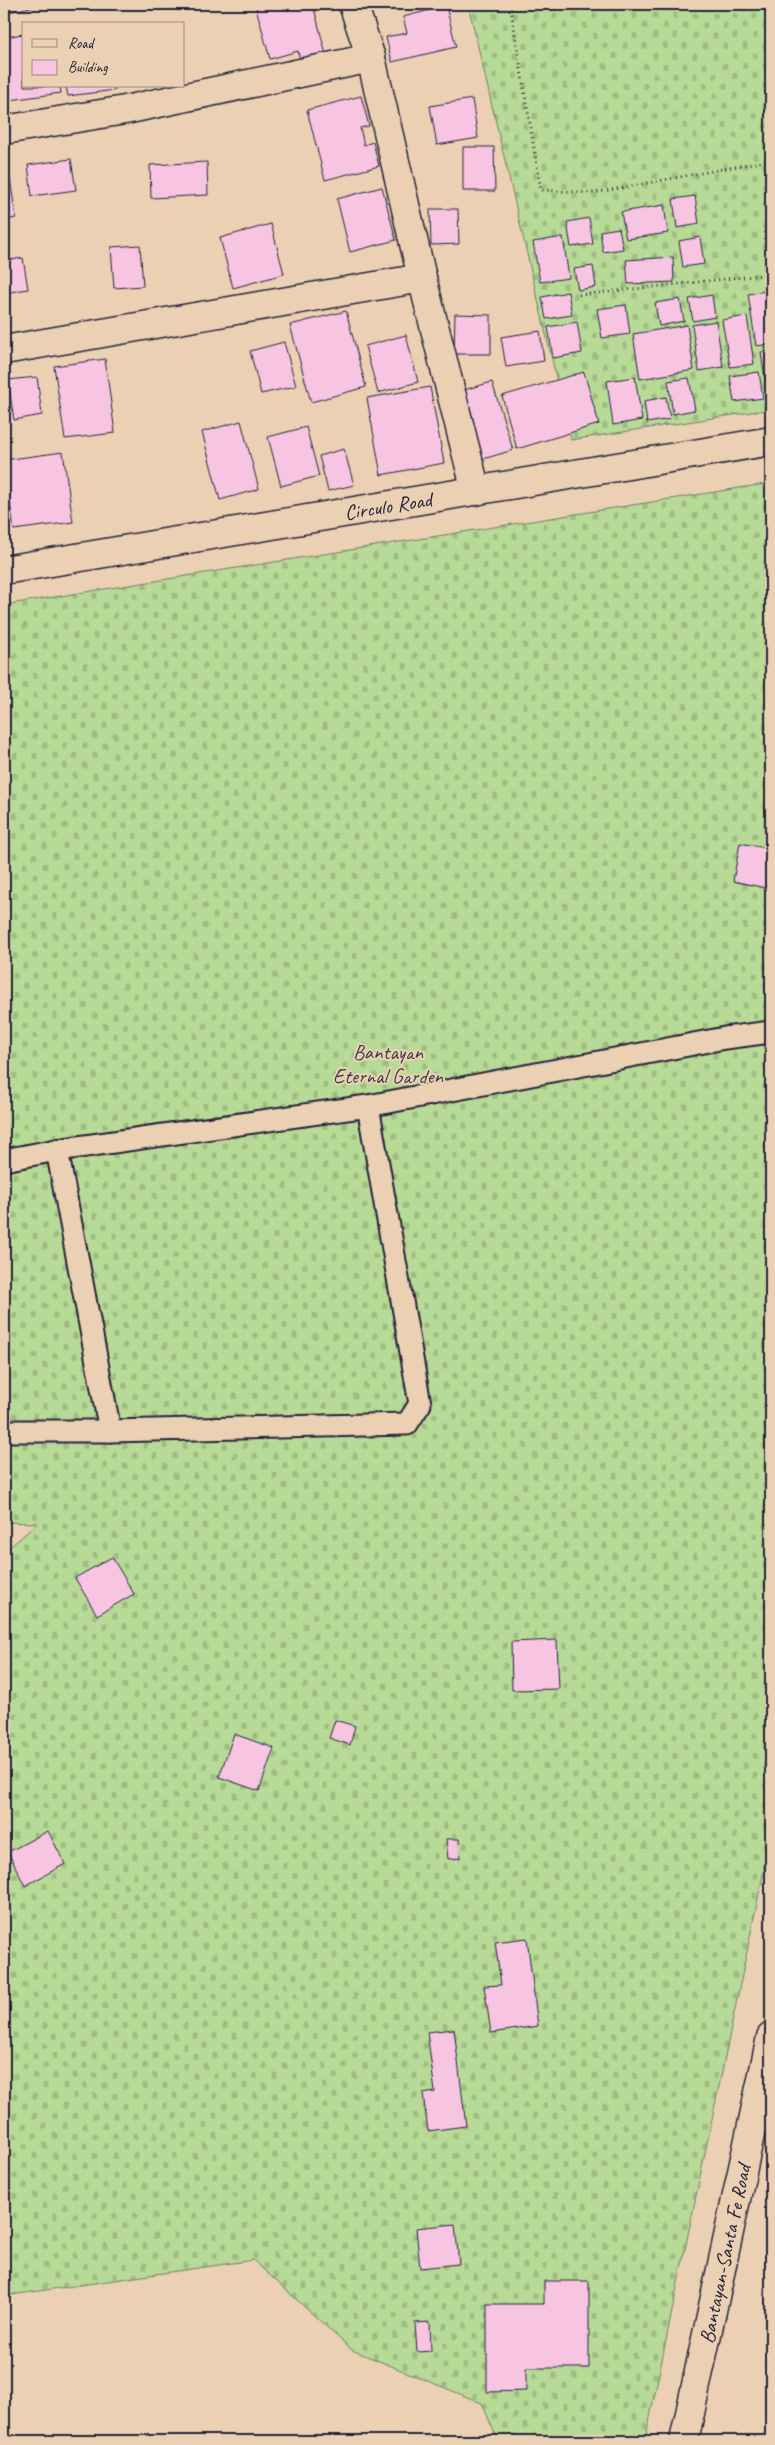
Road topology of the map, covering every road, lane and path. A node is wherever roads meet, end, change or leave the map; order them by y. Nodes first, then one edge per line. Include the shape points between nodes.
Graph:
1 (353, 4) edge
2 (510, 4) edge
3 (371, 58) junction
4 (4, 130) edge
5 (771, 160) edge
6 (771, 274) edge
7 (422, 278) junction
8 (580, 296) dead end
9 (4, 350) edge
10 (771, 441) edge
11 (476, 491) junction
12 (4, 570) edge
13 (771, 1032) edge
14 (368, 1106) junction
15 (57, 1150) junction
16 (4, 1160) edge
17 (110, 1431) junction
18 (4, 1432) edge
19 (771, 2037) edge
20 (684, 2441) edge

1 - 3 street
2 - 5 path via 541,190 594,193
3 - 4 street via 125,110
3 - 7 street
6 - 8 path
7 - 9 street
7 - 11 street
10 - 11 street, Circulo Road
11 - 12 street, Circulo Road
13 - 14 lane
14 - 15 lane
14 - 17 lane via 420,1404 406,1424
15 - 16 lane
15 - 17 lane
17 - 18 lane
19 - 20 street, Bantayan-Santa Fe Road

